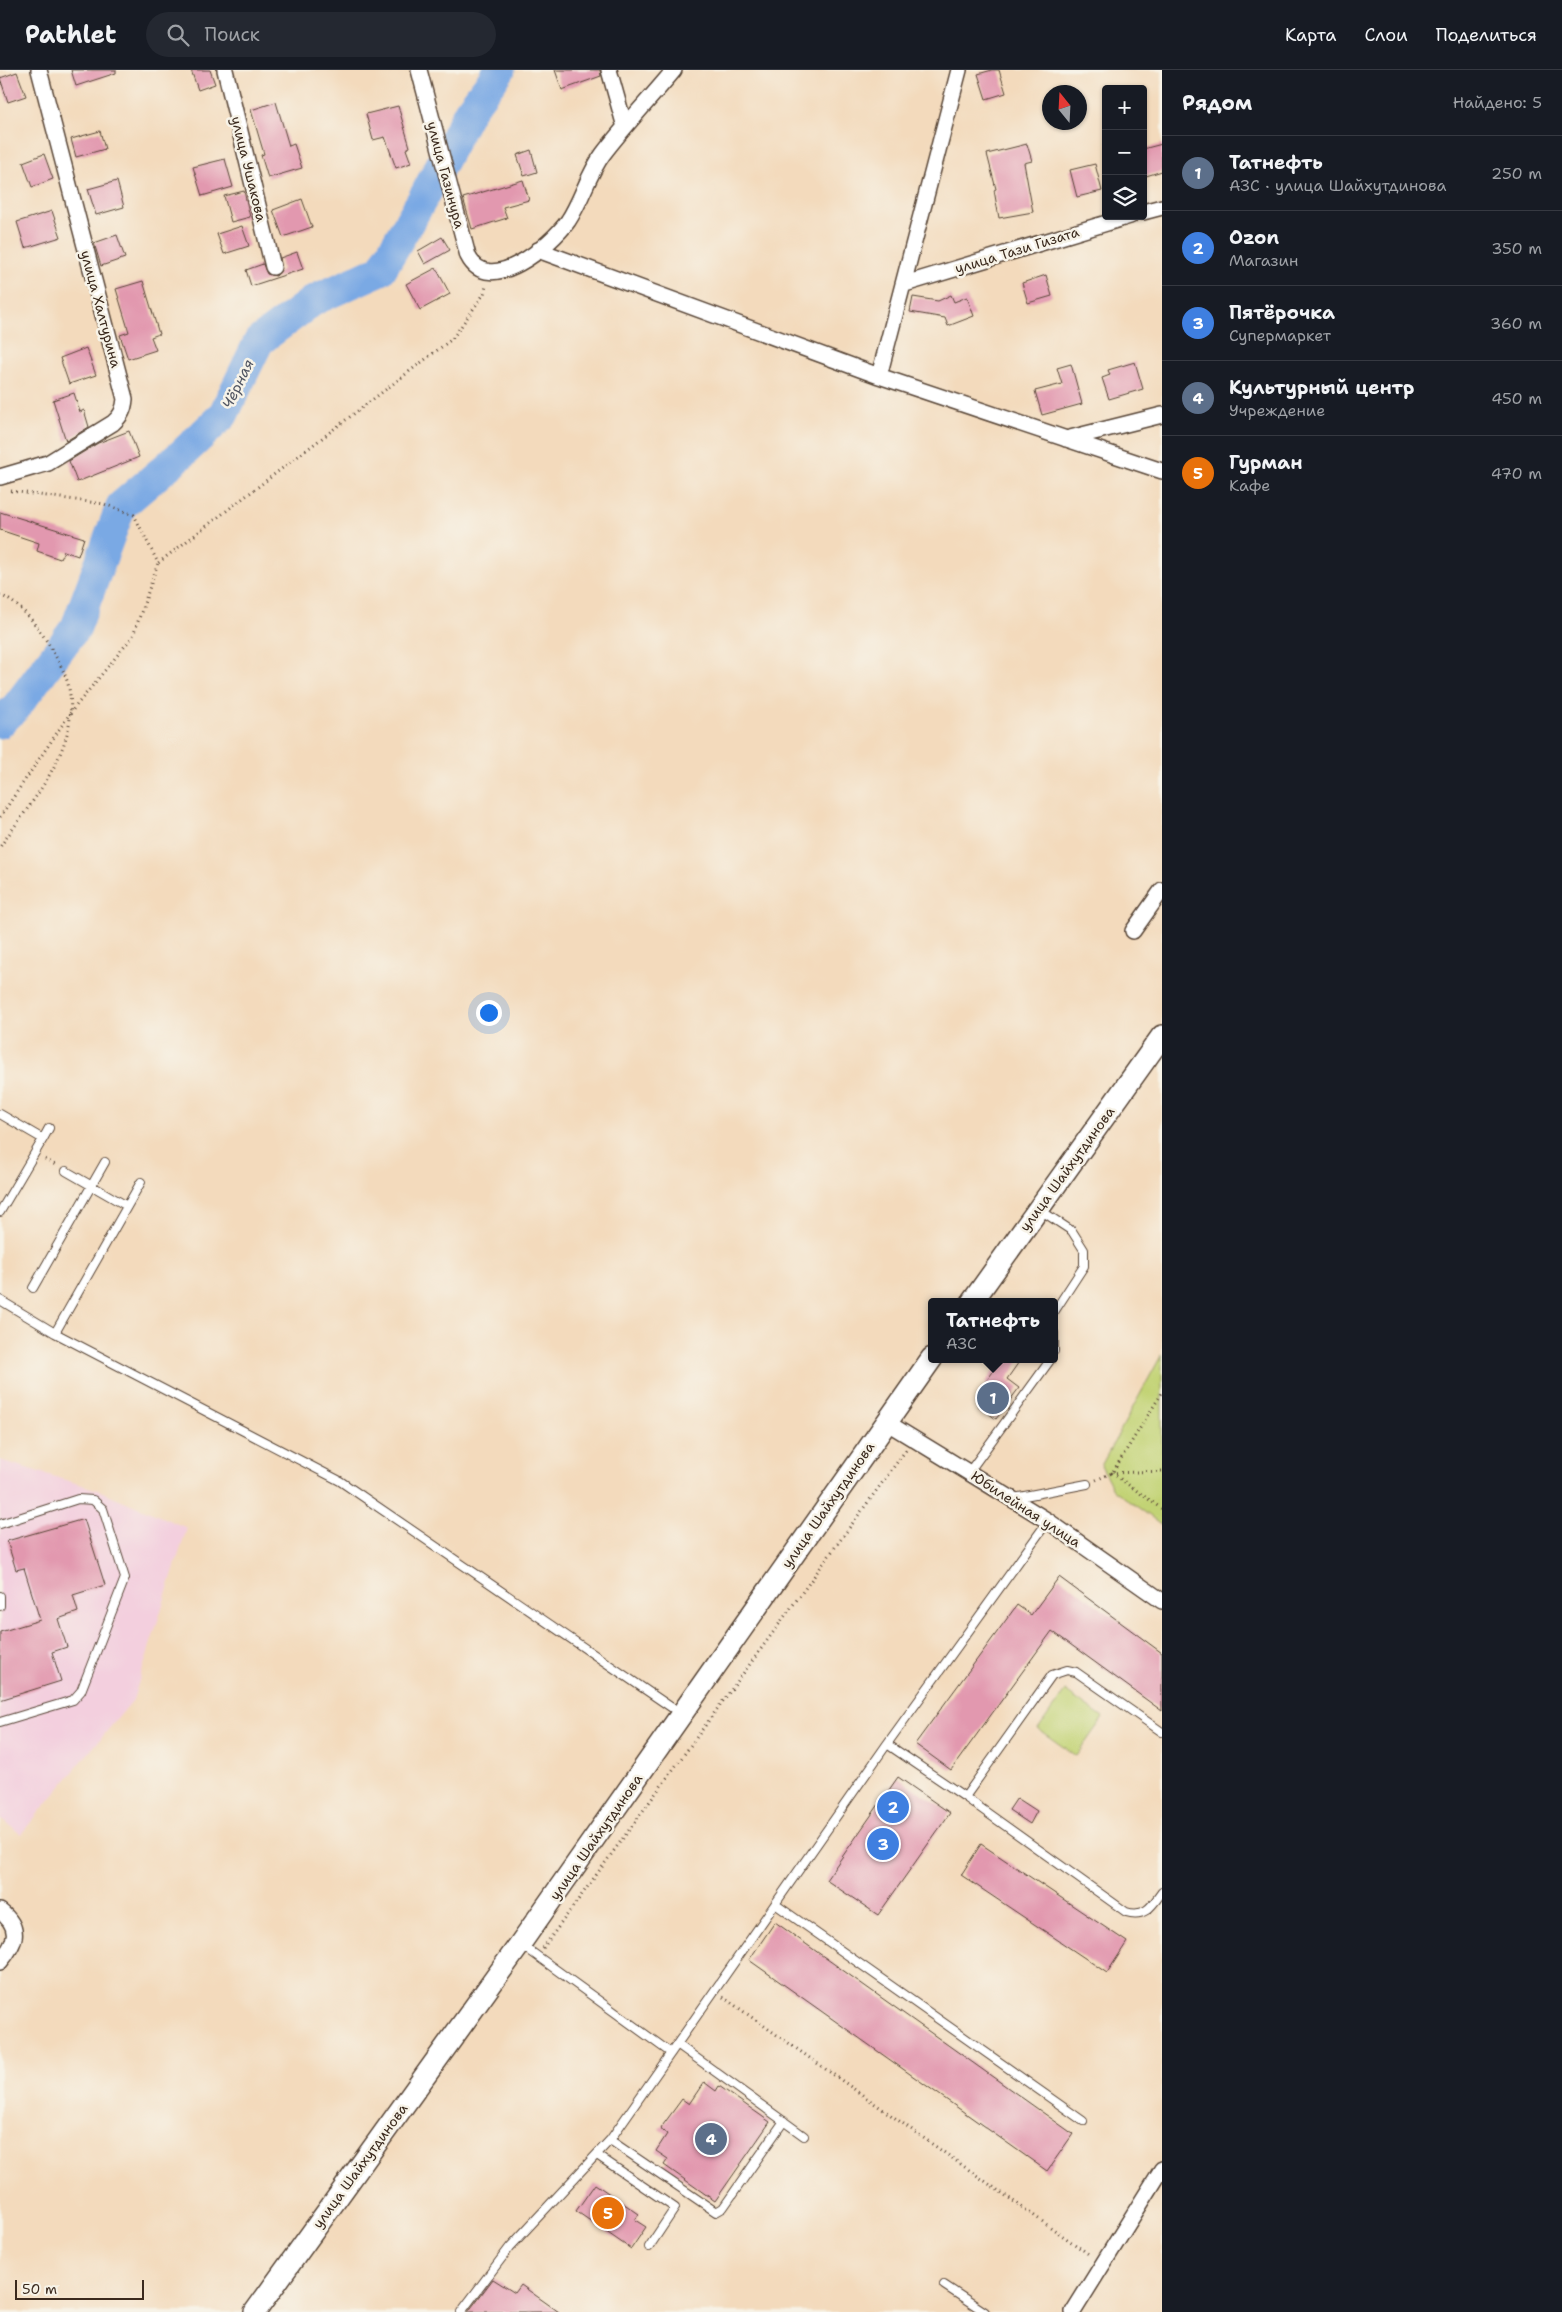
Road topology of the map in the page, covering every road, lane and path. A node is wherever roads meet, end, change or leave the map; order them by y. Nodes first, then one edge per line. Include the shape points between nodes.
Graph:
1 (39, 70) edge
2 (224, 70) edge
3 (419, 70) edge
4 (609, 70) edge
5 (674, 70) edge
6 (959, 70) edge
7 (625, 127) junction
8 (1162, 207) edge
9 (1147, 211) edge
10 (1117, 220) edge
11 (538, 250) junction
12 (273, 267) dead end
13 (485, 272) junction
14 (905, 284) junction
15 (879, 376) junction
16 (1162, 416) edge
17 (1066, 439) junction
18 (1162, 471) edge
19 (0, 477) edge
20 (10, 490) dead end
21 (158, 563) junction
22 (0, 595) edge
23 (72, 712) junction
24 (0, 817) edge
25 (0, 847) edge
26 (1162, 890) edge
27 (1133, 931) dead end
28 (1162, 1036) edge
29 (0, 1114) edge
30 (49, 1128) dead end
31 (43, 1139) junction
32 (35, 1153) junction
33 (105, 1162) dead end
34 (66, 1171) joint
35 (141, 1182) dead end
36 (92, 1186) junction
37 (128, 1206) junction
38 (1038, 1209) junction
39 (0, 1212) edge
40 (33, 1288) dead end
41 (975, 1298) edge
42 (0, 1300) edge
43 (1058, 1306) edge
44 (55, 1333) junction
45 (928, 1363) edge
46 (1048, 1363) edge
47 (1162, 1393) edge
48 (886, 1422) junction
49 (915, 1439) junction
50 (969, 1472) junction
51 (1162, 1472) edge
52 (1112, 1473) junction
53 (1087, 1484) joint
54 (1012, 1498) junction
55 (1162, 1509) edge
56 (1048, 1521) junction
57 (0, 1524) edge
58 (0, 1596) edge
59 (1162, 1601) edge
60 (0, 1606) edge
61 (682, 1715) junction
62 (0, 1722) edge
63 (1162, 1732) edge
64 (887, 1744) junction
65 (965, 1797) junction
66 (1162, 1892) edge
67 (775, 1904) junction
68 (0, 1911) edge
69 (529, 1950) junction
70 (0, 1962) edge
71 (714, 1991) junction
72 (677, 2044) junction
73 (671, 2053) junction
74 (784, 2121) junction
75 (1084, 2121) dead end
76 (804, 2136) dead end
77 (610, 2140) junction
78 (597, 2155) junction
79 (1162, 2169) edge
80 (649, 2248) dead end
81 (1103, 2264) junction
82 (944, 2285) dead end
83 (255, 2312) edge
84 (461, 2312) edge
85 (985, 2312) edge
86 (1073, 2312) edge

1 - 19 street, улица Халтурина via 124,406 113,423 48,463
2 - 12 street, улица Ушакова
3 - 13 street, улица Газинура via 468,256 474,267
4 - 7 street
5 - 7 street
6 - 14 street
7 - 11 street via 594,168 567,222
8 - 9 street
10 - 14 street, улица Тази Гизата
11 - 13 street via 511,267
11 - 15 street
13 - 21 path via 484,294 452,338
14 - 15 street
15 - 17 street
16 - 17 street
17 - 18 street
20 - 21 path via 104,504 134,515
21 - 23 path via 133,636
22 - 23 path via 24,611 58,660 68,683
23 - 24 path
23 - 25 path via 54,767
26 - 27 street
28 - 38 main road, улица Шайхутдинова
29 - 31 lane
30 - 31 lane
31 - 32 lane
32 - 34 path
32 - 39 lane
33 - 36 lane
34 - 36 lane
35 - 37 lane
36 - 37 lane
36 - 40 lane
37 - 44 lane
38 - 41 main road, улица Шайхутдинова
38 - 43 lane via 1072,1231 1084,1250 1084,1266
42 - 44 lane
44 - 61 lane via 340,1481
45 - 48 main road, улица Шайхутдинова
46 - 50 lane
47 - 52 path
48 - 49 street, Юбилейная улица
48 - 61 main road, улица Шайхутдинова
49 - 50 street, Юбилейная улица
49 - 69 path
50 - 54 street, Юбилейная улица
51 - 52 path
52 - 53 path
52 - 55 path
53 - 54 lane
54 - 56 street, Юбилейная улица
56 - 59 street, Юбилейная улица
56 - 64 lane
57 - 62 lane via 78,1500 93,1500 103,1509 126,1578 78,1696
58 - 60 lane
61 - 69 main road, улица Шайхутдинова
63 - 65 lane via 1083,1676 1076,1672 1058,1671
64 - 65 lane
64 - 67 lane
65 - 66 lane via 1126,1912 1145,1912
67 - 71 lane
67 - 75 lane
68 - 70 street via 11,1924 15,1936 12,1947
69 - 73 lane
69 - 83 main road, улица Шайхутдинова
71 - 72 lane
71 - 81 path
72 - 73 lane
72 - 74 lane
73 - 77 lane
74 - 76 lane
74 - 77 lane via 723,2208 716,2212
77 - 78 lane
78 - 80 lane via 675,2208
78 - 84 lane via 510,2247
79 - 81 street
81 - 86 street
82 - 85 lane

